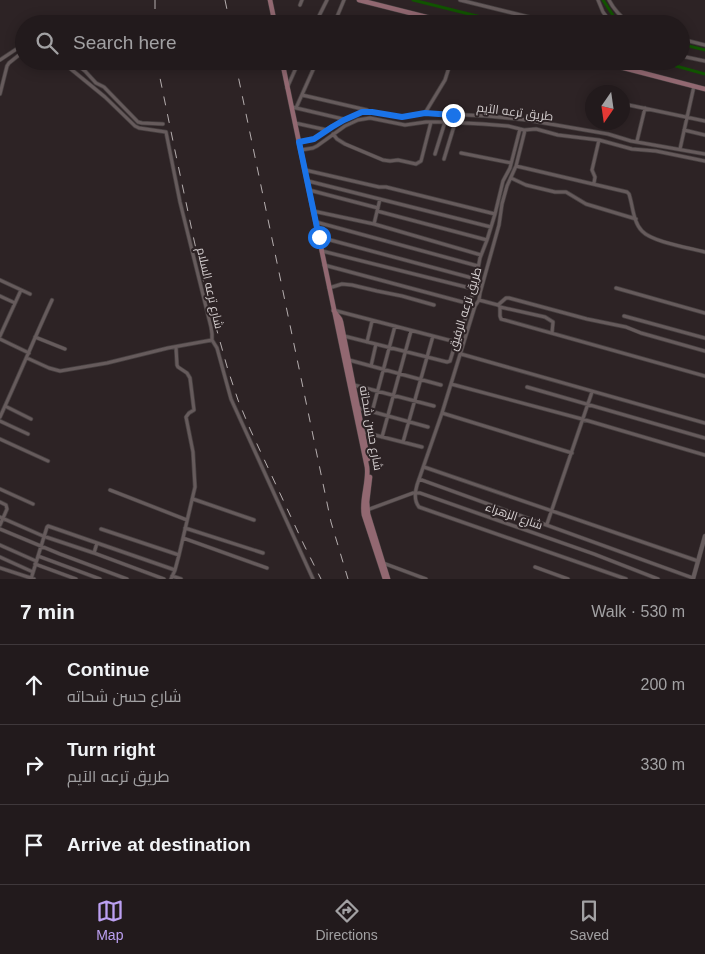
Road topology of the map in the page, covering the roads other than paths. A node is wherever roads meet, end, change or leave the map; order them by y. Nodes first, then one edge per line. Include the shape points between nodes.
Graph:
1 (270, 0) edge
2 (302, 0) edge
3 (326, 0) edge
4 (344, 0) edge
5 (359, 0) edge
6 (460, 0) edge
7 (598, 0) edge
8 (609, 0) edge
9 (300, 5) dead end
10 (273, 15) edge
11 (320, 15) edge
12 (338, 15) edge
13 (418, 15) edge
14 (521, 15) edge
15 (605, 15) edge
16 (619, 15) edge
17 (690, 41) edge
18 (705, 45) edge
19 (15, 50) edge
20 (15, 58) edge
21 (690, 58) edge
22 (0, 60) edge
23 (705, 62) edge
24 (72, 70) edge
25 (84, 70) edge
26 (284, 70) edge
27 (295, 70) edge
28 (313, 70) edge
29 (448, 70) edge
30 (632, 70) edge
31 (694, 86) junction
32 (288, 88) junction
33 (705, 89) edge
34 (0, 94) edge
35 (302, 94) junction
36 (630, 105) edge
37 (294, 107) junction
38 (645, 108) junction
39 (372, 112) junction
40 (425, 113) junction
41 (687, 117) junction
42 (344, 120) junction
43 (705, 121) edge
44 (294, 122) junction
45 (431, 122) junction
46 (445, 122) junction
47 (455, 123) junction
48 (163, 124) dead end
49 (520, 129) junction
50 (327, 130) junction
51 (525, 130) junction
52 (684, 130) junction
53 (334, 134) junction
54 (705, 135) edge
55 (599, 140) junction
56 (299, 142) junction
57 (637, 142) junction
58 (680, 149) junction
59 (301, 150) junction
60 (461, 153) dead end
61 (436, 154) dead end
62 (705, 154) edge
63 (444, 159) dead end
64 (705, 161) edge
65 (511, 163) junction
66 (516, 166) junction
67 (305, 170) junction
68 (511, 178) junction
69 (308, 181) junction
70 (594, 184) junction
71 (309, 190) junction
72 (380, 199) junction
73 (377, 209) junction
74 (313, 211) junction
75 (495, 214) junction
76 (636, 219) junction
77 (316, 222) junction
78 (374, 224) junction
79 (491, 227) junction
80 (319, 237) junction
81 (487, 240) junction
82 (322, 251) junction
83 (705, 252) edge
84 (481, 255) junction
85 (324, 265) junction
86 (478, 266) junction
87 (476, 279) junction
88 (0, 282) edge
89 (329, 288) junction
90 (616, 288) dead end
91 (21, 290) junction
92 (474, 290) junction
93 (30, 294) dead end
94 (0, 296) edge
95 (52, 300) dead end
96 (479, 300) junction
97 (15, 303) junction
98 (470, 304) junction
99 (434, 305) dead end
100 (499, 306) junction
101 (333, 310) junction
102 (705, 313) edge
103 (624, 316) dead end
104 (372, 320) junction
105 (395, 326) junction
106 (410, 330) junction
107 (552, 333) junction
108 (0, 336) edge
109 (344, 336) junction
110 (433, 336) junction
111 (35, 337) junction
112 (705, 338) edge
113 (0, 340) edge
114 (212, 340) junction
115 (367, 342) junction
116 (456, 342) junction
117 (376, 344) junction
118 (176, 347) junction
119 (389, 348) junction
120 (65, 349) dead end
121 (405, 352) junction
122 (705, 352) edge
123 (29, 353) junction
124 (461, 354) junction
125 (427, 357) junction
126 (27, 358) junction
127 (348, 360) junction
128 (371, 366) junction
129 (384, 369) junction
130 (399, 374) junction
131 (705, 376) edge
132 (421, 379) junction
133 (354, 384) junction
134 (451, 384) junction
135 (441, 385) dead end
136 (526, 387) dead end
137 (378, 391) junction
138 (592, 392) junction
139 (393, 395) junction
140 (415, 400) junction
141 (587, 405) junction
142 (5, 406) junction
143 (434, 406) dead end
144 (359, 408) junction
145 (372, 412) junction
146 (442, 413) junction
147 (0, 416) edge
148 (388, 416) junction
149 (31, 419) dead end
150 (582, 420) junction
151 (0, 422) edge
152 (409, 422) junction
153 (705, 423) edge
154 (428, 427) dead end
155 (363, 432) junction
156 (28, 434) dead end
157 (382, 437) junction
158 (705, 438) edge
159 (0, 439) edge
160 (403, 442) junction
161 (422, 448) dead end
162 (572, 453) junction
163 (705, 454) edge
164 (48, 461) dead end
165 (424, 466) junction
166 (420, 479) junction
167 (0, 489) edge
168 (110, 490) dead end
169 (415, 492) junction
170 (193, 499) junction
171 (0, 502) edge
172 (33, 504) dead end
173 (365, 510) junction
174 (552, 511) junction
175 (2, 518) edge
176 (187, 520) junction
177 (254, 520) dead end
178 (547, 524) junction
179 (0, 525) edge
180 (185, 528) junction
181 (0, 529) edge
182 (101, 529) dead end
183 (43, 536) junction
184 (705, 536) edge
185 (183, 538) junction
186 (97, 543) junction
187 (0, 545) edge
188 (376, 545) junction
189 (40, 546) junction
190 (94, 553) junction
191 (263, 553) dead end
192 (38, 556) junction
193 (179, 556) junction
194 (0, 557) edge
195 (698, 561) junction
196 (35, 563) junction
197 (383, 563) junction
198 (535, 567) dead end
199 (0, 568) edge
200 (267, 568) dead end
201 (175, 570) junction
202 (33, 572) junction
203 (172, 577) edge
204 (693, 578) edge
205 (32, 579) edge
206 (76, 579) edge
207 (100, 579) edge
208 (127, 579) edge
209 (164, 579) edge
210 (181, 579) edge
211 (314, 579) edge
212 (386, 579) edge
213 (426, 579) edge
214 (568, 579) edge
215 (626, 579) edge
216 (658, 579) edge

1 - 10 main road
2 - 9 street
3 - 11 street
4 - 12 street
5 - 13 main road
6 - 14 street
7 - 15 street
8 - 16 street
17 - 18 street
19 - 22 street
20 - 34 street via 7,66
21 - 23 street
24 - 114 street, شارع ترعه السلام via 135,126 166,132
25 - 48 street via 140,123
26 - 32 main road, شارع حسن شحاته
27 - 32 street
28 - 35 street
29 - 40 street
30 - 31 main road
31 - 33 main road
31 - 41 street
32 - 37 main road, شارع حسن شحاته
35 - 37 street
35 - 39 street
36 - 38 street
37 - 42 street
37 - 44 main road, شارع حسن شحاته
38 - 41 street
38 - 57 street
39 - 40 street, طريق ترعه الآيم via 402,117
39 - 42 street, طريق ترعه الآيم via 358,113
40 - 57 street, طريق ترعه الآيم via 527,120
41 - 43 street
41 - 52 street
42 - 50 street, طريق ترعه الآيم
44 - 50 street
44 - 56 main road, شارع حسن شحاته
45 - 46 street, طريق ترعه الآيم
45 - 53 street, طريق ترعه الآيم via 405,125 367,118
45 - 53 street via 421,161 416,164 383,160 345,144
46 - 47 street, طريق ترعه الآيم
46 - 61 street
47 - 49 street, طريق ترعه الآيم
47 - 63 street
49 - 51 street, طريق ترعه الآيم
49 - 65 street, طريق ترعه الرفيق
50 - 56 street, طريق ترعه الآيم via 314,139
51 - 55 street, طريق ترعه الآيم via 539,129
51 - 66 street, طريق ترعه الرفيق
52 - 54 street
52 - 58 street
53 - 59 street, طريق ترعه الآيم via 313,148
55 - 64 street, طريق ترعه الآيم
55 - 70 street via 592,170 596,177
56 - 59 main road, شارع حسن شحاته
57 - 58 street, طريق ترعه الآيم
58 - 62 street, طريق ترعه الآيم
59 - 67 main road, شارع حسن شحاته
60 - 65 street
65 - 75 street, طريق ترعه الرفيق via 503,180
66 - 68 street, طريق ترعه الرفيق
66 - 70 street
67 - 69 main road, شارع حسن شحاته
67 - 75 street
68 - 76 street via 526,186 566,192 586,204
68 - 96 street, طريق ترعه الرفيق
69 - 71 main road, شارع حسن شحاته
69 - 72 street
70 - 76 street via 630,194
71 - 73 street
71 - 74 main road, شارع حسن شحاته
72 - 73 street
72 - 79 street
73 - 78 street
73 - 81 street
74 - 77 main road, شارع حسن شحاته
74 - 78 street
75 - 79 street, طريق ترعه الرفيق
76 - 83 street via 642,231 650,236
77 - 80 main road, شارع حسن شحاته
77 - 86 street
78 - 84 street
79 - 81 street, طريق ترعه الرفيق
80 - 82 main road, شارع حسن شحاته
80 - 87 street
81 - 84 street, طريق ترعه الرفيق
82 - 85 main road, شارع حسن شحاته
82 - 92 street
84 - 86 street, طريق ترعه الرفيق
85 - 89 main road, شارع حسن شحاته
85 - 98 street
86 - 87 street, طريق ترعه الرفيق
87 - 92 street, طريق ترعه الرفيق
88 - 91 street
89 - 99 street via 342,284
89 - 101 main road, شارع حسن شحاته
90 - 102 street
91 - 93 street
91 - 97 street
92 - 98 street, طريق ترعه الرفيق
94 - 97 street
95 - 111 street
96 - 100 street
96 - 124 street, طريق ترعه الرفيق
97 - 108 street
98 - 116 street, طريق ترعه الرفيق
100 - 107 street via 501,319
100 - 107 street via 545,317 554,322
100 - 122 street via 509,298 626,327
101 - 104 street
101 - 109 main road, شارع حسن شحاته via 340,319
101 - 173 main road, شارع حسن شحاته via 367,467
103 - 112 street
104 - 105 street
104 - 115 street
105 - 106 street
105 - 119 street
106 - 110 street
106 - 121 street
107 - 131 street
109 - 115 street
109 - 127 main road, شارع حسن شحاته
110 - 116 street
110 - 125 street
111 - 120 street
111 - 123 street
113 - 123 street
114 - 118 street
114 - 211 street, شارع ترعه السلام via 231,399
115 - 117 street
116 - 125 street, طريق ترعه الرفيق via 447,362
117 - 119 street
117 - 128 street
118 - 126 street via 60,371
118 - 170 street via 178,368 189,375 194,407 186,417 194,460
119 - 121 street
119 - 129 street
121 - 125 street
121 - 130 street
123 - 126 street
124 - 134 street, طريق ترعه الرفيق
124 - 138 street
125 - 132 street
126 - 142 street
127 - 128 street
127 - 133 main road, شارع حسن شحاته
128 - 129 street
129 - 130 street
129 - 137 street
130 - 132 street
130 - 139 street
132 - 135 street
132 - 140 street
133 - 137 street
133 - 144 main road, شارع حسن شحاته
134 - 146 street, طريق ترعه الرفيق
134 - 150 street
136 - 141 street
137 - 139 street
137 - 145 street
138 - 141 street
138 - 153 street
139 - 140 street
139 - 148 street
140 - 143 street
140 - 152 street
141 - 150 street
141 - 158 street
142 - 147 street
142 - 149 street
144 - 145 street
144 - 155 main road, شارع حسن شحاته
145 - 148 street
146 - 162 street
146 - 165 street, طريق ترعه الرفيق
148 - 152 street
148 - 157 street
150 - 162 street
150 - 163 street
151 - 156 street
152 - 154 street
152 - 160 street
155 - 157 street
155 - 173 main road, شارع حسن شحاته via 370,473
157 - 160 street
159 - 164 street
160 - 161 street
162 - 174 street
165 - 166 street, طريق ترعه الرفيق
165 - 174 street
166 - 169 street, طريق ترعه الرفيق
166 - 178 street
167 - 172 street
168 - 176 street
169 - 173 street
169 - 215 street via 419,507
169 - 216 street, شارع الزهراء
170 - 176 street
170 - 177 street
171 - 175 street via 7,509
173 - 188 main road, شارع حسن شحاته
174 - 178 street
174 - 195 street
175 - 179 street
175 - 183 street
176 - 180 street
178 - 204 street
180 - 185 street
180 - 191 street
181 - 189 street
182 - 193 street
183 - 186 street via 49,526
183 - 189 street
183 - 190 street
184 - 195 street
185 - 193 street
185 - 200 street
186 - 190 street
186 - 201 street
187 - 196 street
188 - 197 main road, شارع حسن شحاته
188 - 212 main road, شارع حسن شحاته
189 - 192 street
189 - 208 street
190 - 209 street
192 - 196 street
192 - 207 street
193 - 201 street
194 - 202 street
195 - 204 street
196 - 202 street
196 - 206 street
197 - 212 main road, شارع حسن شحاته
197 - 213 street
198 - 214 street
199 - 205 street
201 - 203 street
202 - 205 street
203 - 210 street

